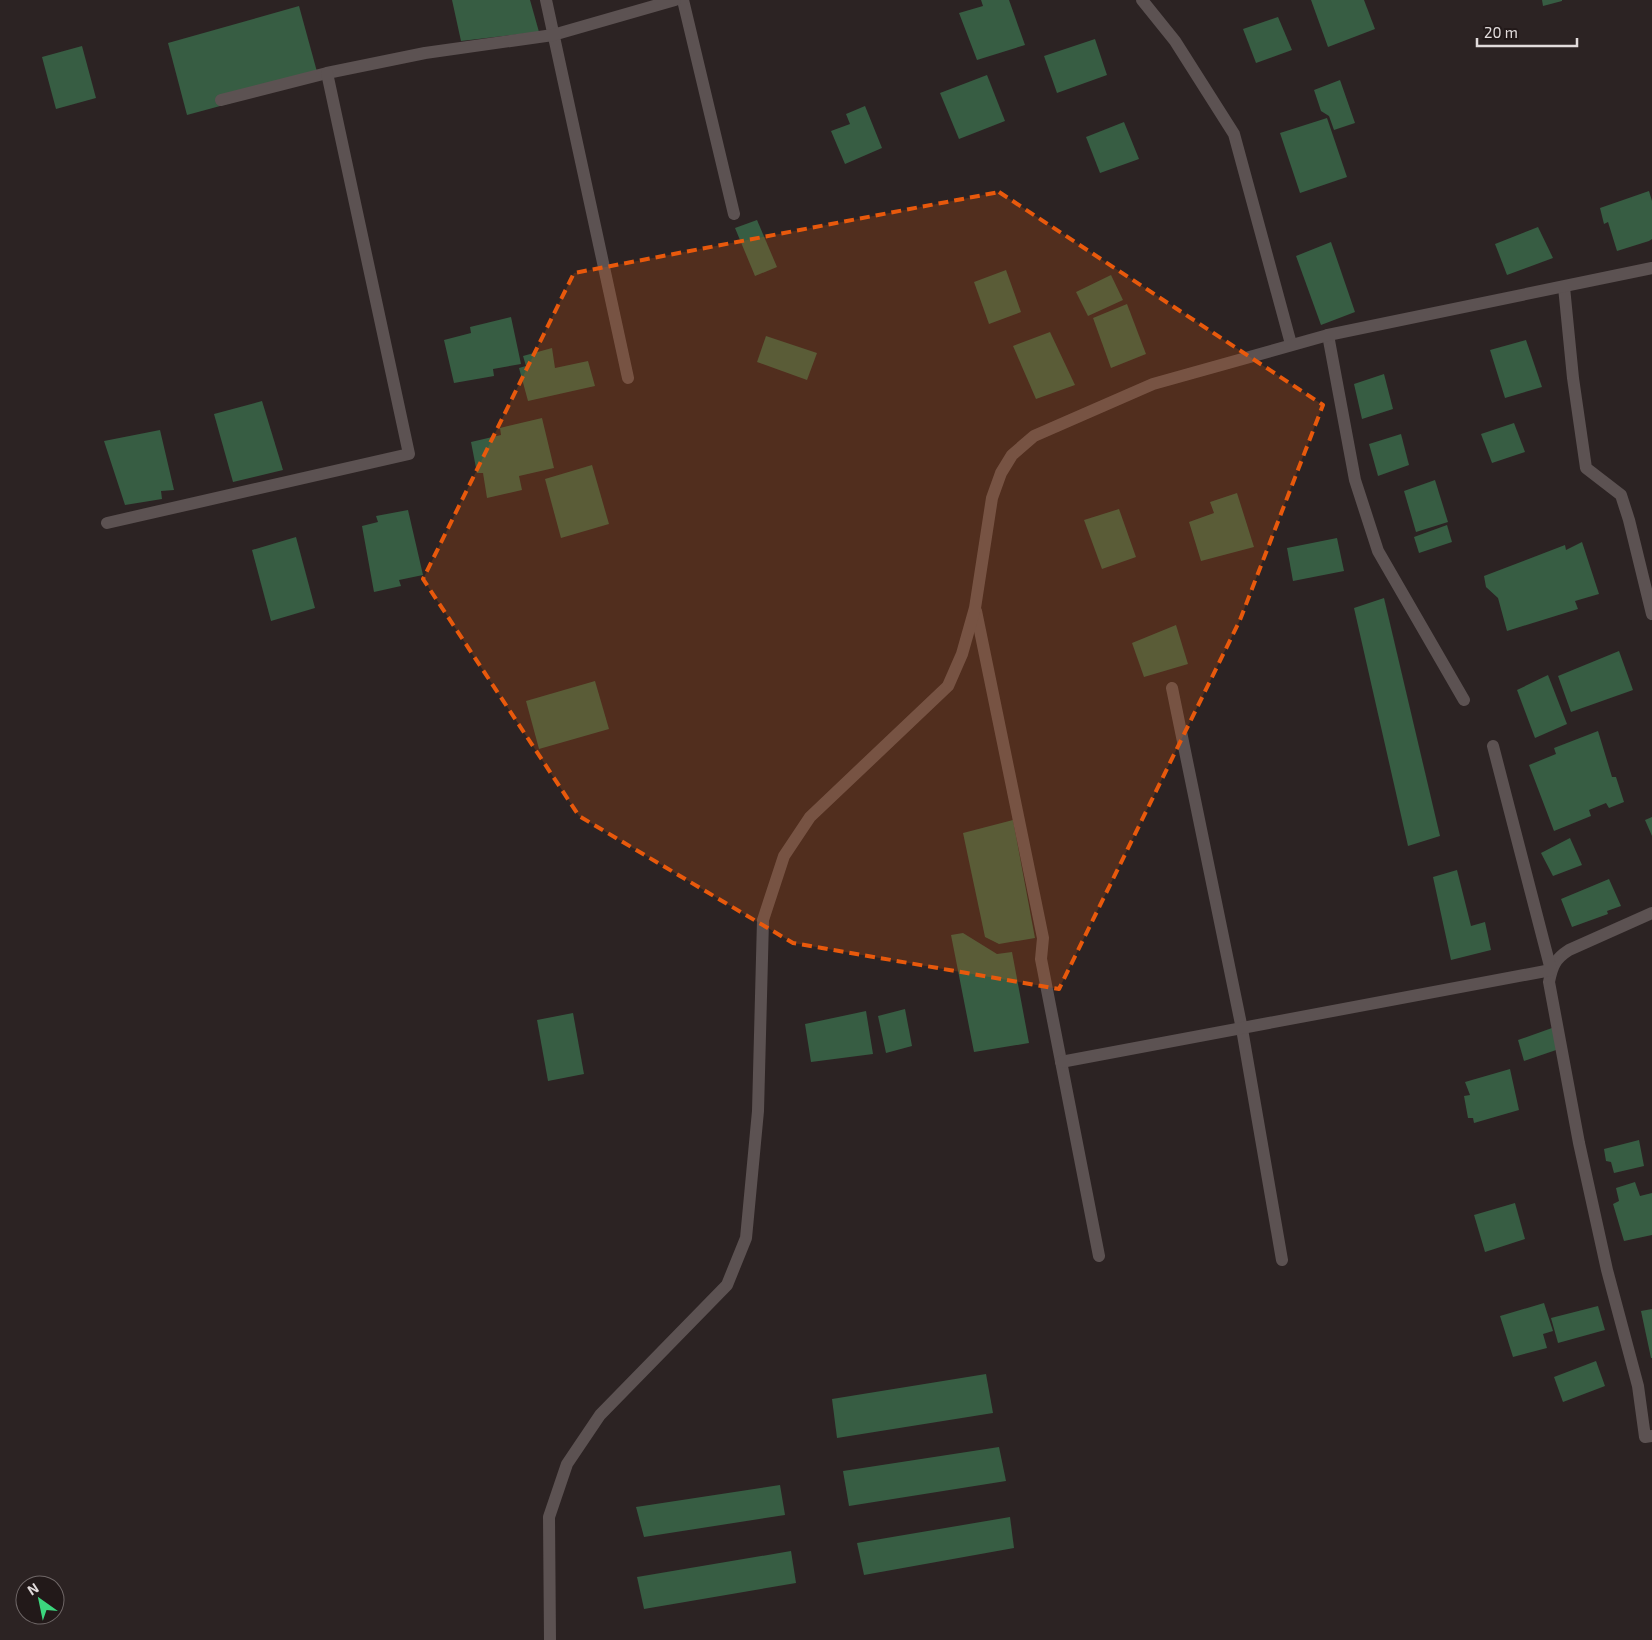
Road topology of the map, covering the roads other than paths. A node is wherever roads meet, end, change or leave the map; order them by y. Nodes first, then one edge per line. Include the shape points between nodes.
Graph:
1 (546, 0) edge
2 (676, 0) edge
3 (683, 0) edge
4 (1143, 0) edge
5 (552, 36) junction
6 (326, 73) junction
7 (221, 100) dead end
8 (734, 214) dead end
9 (1652, 268) edge
10 (1564, 287) junction
11 (1328, 335) junction
12 (1291, 344) junction
13 (628, 378) dead end
14 (107, 523) dead end
15 (975, 608) junction
16 (1652, 614) edge
17 (1172, 688) dead end
18 (1464, 700) dead end
19 (1493, 746) dead end
20 (1652, 913) edge
21 (1551, 970) junction
22 (1242, 1029) junction
23 (1061, 1062) junction
24 (1099, 1256) dead end
25 (1282, 1260) dead end
26 (1652, 1436) edge
27 (550, 1640) edge

1 - 5 street
2 - 5 street
3 - 8 street
4 - 12 street via 1175,41 1234,134
5 - 6 street via 425,54
5 - 13 street
6 - 7 street
6 - 14 street via 409,454
9 - 10 street
10 - 11 street
10 - 16 street via 1586,468 1621,495
11 - 12 street
11 - 18 street via 1355,480 1378,551
12 - 15 street via 1153,384 1034,436 1012,455 992,498
15 - 23 street via 1043,938 1041,960
15 - 27 street via 962,654 948,686 810,817 784,856 763,920 758,1110 746,1238 727,1285 600,1415 567,1464 549,1517
17 - 22 street
19 - 21 street
20 - 21 street via 1569,950 1558,957
21 - 22 street
21 - 26 street via 1548,982 1579,1143 1607,1270 1638,1386 1645,1438
22 - 23 street
22 - 25 street
23 - 24 street

